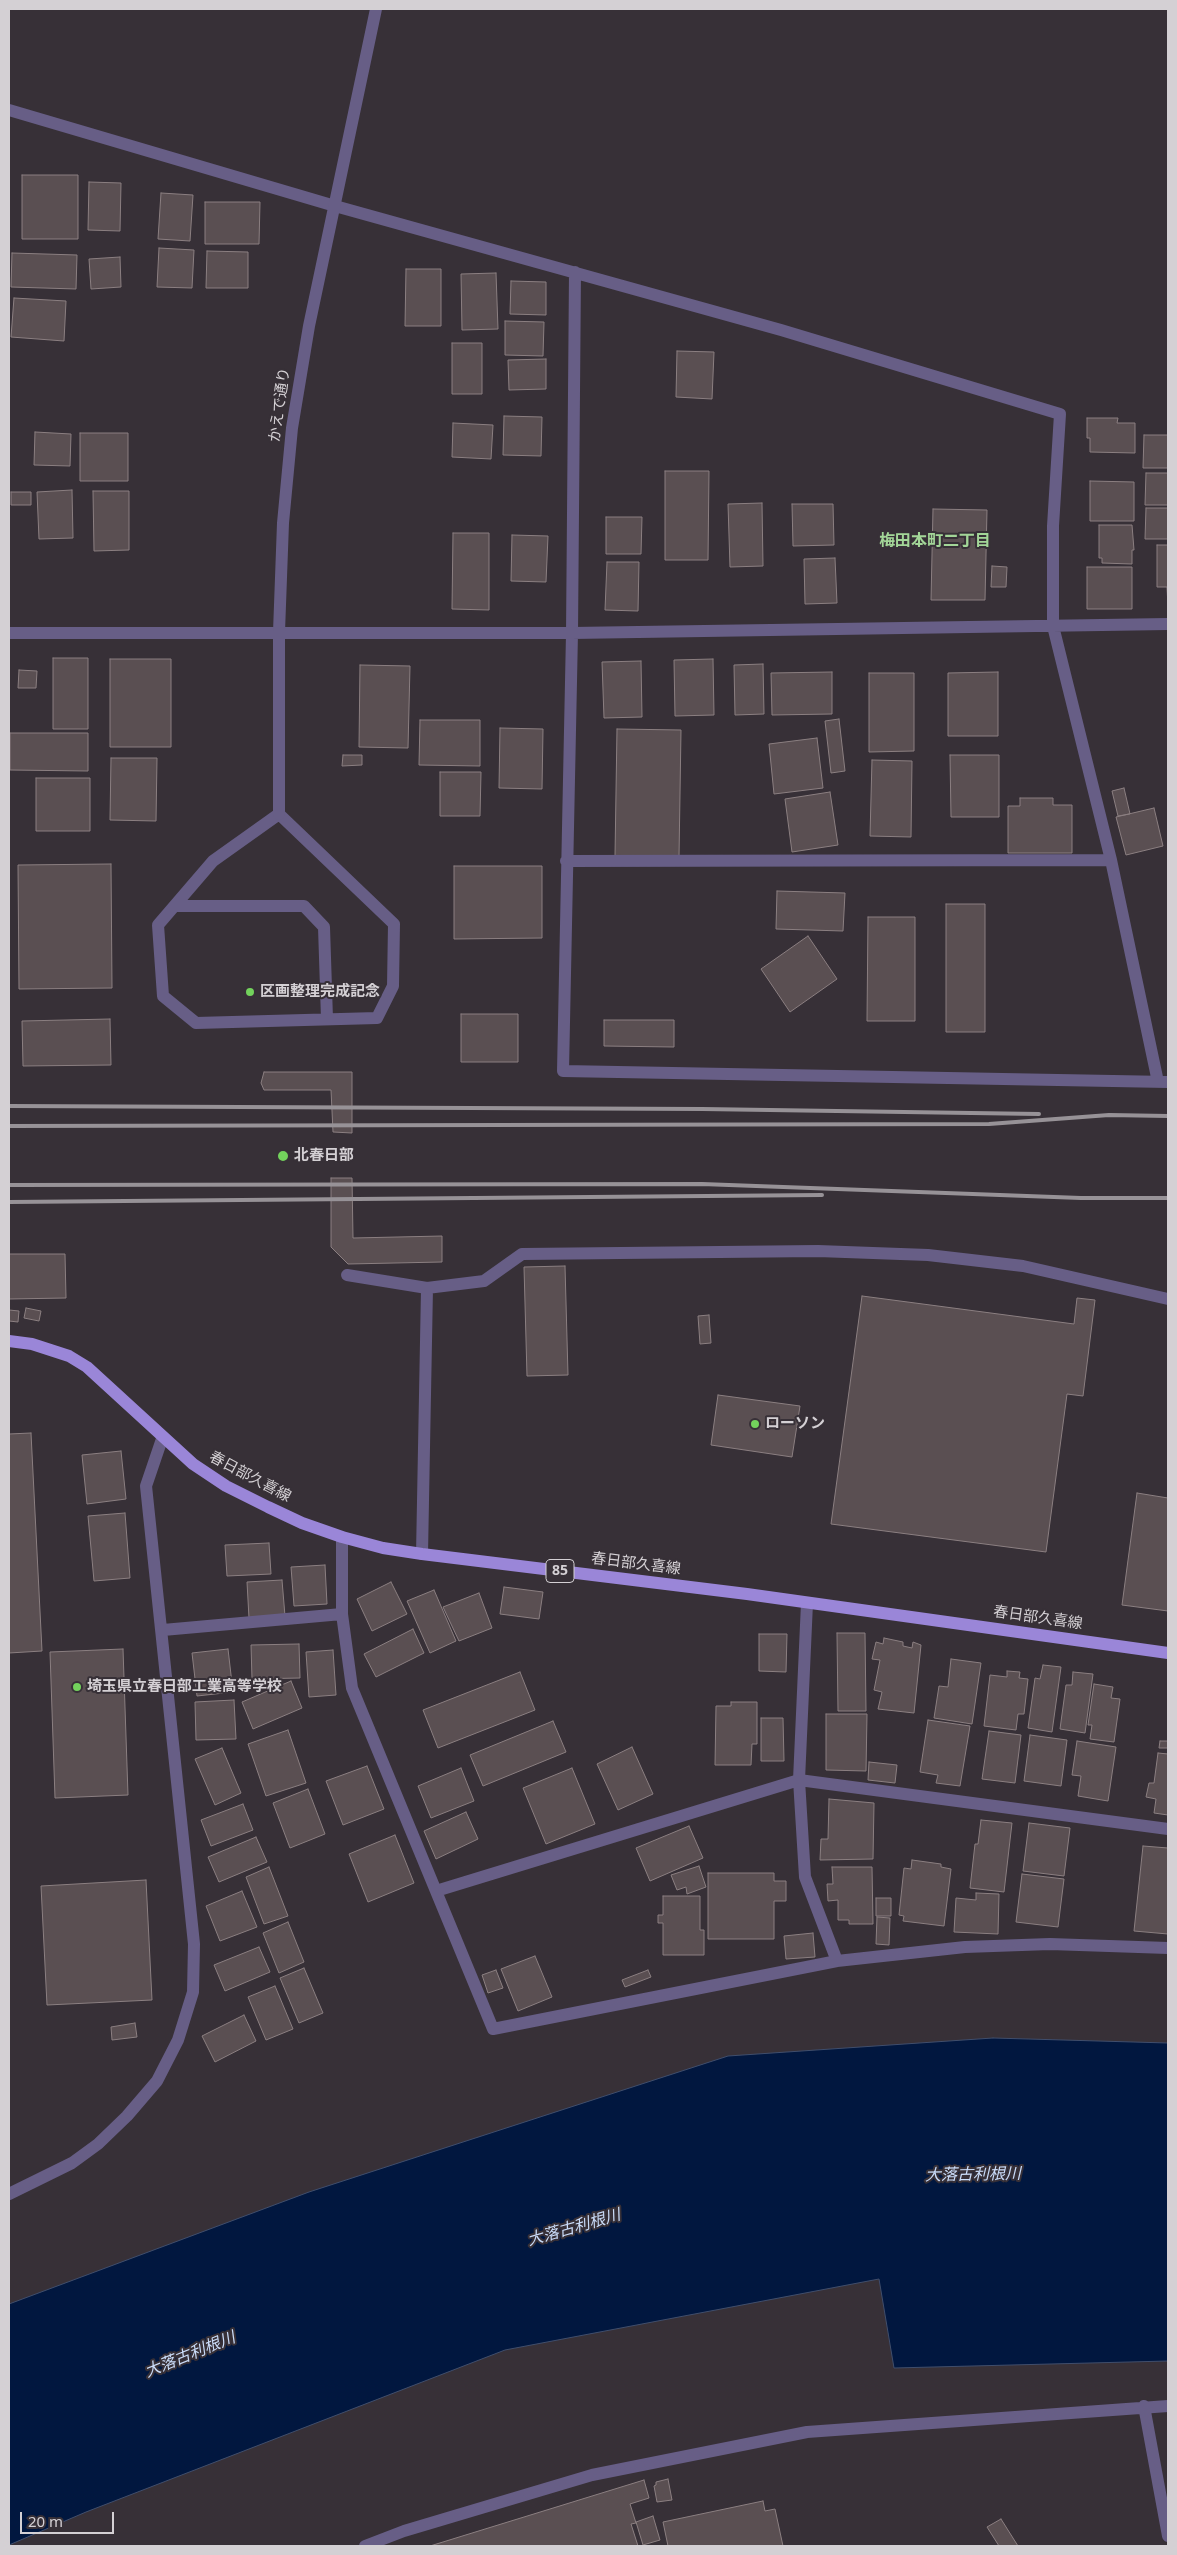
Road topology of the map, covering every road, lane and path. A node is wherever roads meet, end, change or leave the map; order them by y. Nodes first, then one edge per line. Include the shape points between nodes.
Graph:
1 (376, 9) edge
2 (9, 110) edge
3 (335, 206) junction
4 (575, 272) junction
5 (1168, 624) edge
6 (1053, 626) junction
7 (279, 632) junction
8 (9, 633) edge
9 (572, 633) junction
10 (279, 814) junction
11 (1110, 860) junction
12 (566, 861) junction
13 (176, 906) junction
14 (327, 1019) junction
15 (1163, 1082) edge
16 (346, 1275) dead end
17 (427, 1288) junction
18 (1168, 1298) edge
19 (9, 1341) edge
20 (162, 1439) junction
21 (342, 1537) junction
22 (422, 1554) junction
23 (807, 1603) junction
24 (342, 1614) junction
25 (163, 1630) junction
26 (1168, 1653) edge
27 (799, 1780) junction
28 (1168, 1829) edge
29 (436, 1891) junction
30 (1168, 1948) edge
31 (838, 1961) junction
32 (9, 2194) edge
33 (1144, 2406) junction
34 (1168, 2406) edge
35 (1168, 2536) edge
36 (365, 2546) edge

1 - 3 street, かえで通り
2 - 3 street
3 - 4 street
3 - 7 street, かえで通り via 309,326 292,428 283,523
4 - 6 street via 1060,414
4 - 9 street
5 - 6 street
6 - 9 street
6 - 11 street
7 - 8 street
7 - 9 street
7 - 10 street, かえで通り
9 - 12 street
10 - 13 street via 213,862
10 - 14 street via 394,924 393,986 378,1018
11 - 12 street
11 - 15 street
12 - 15 street via 563,1070
13 - 14 street via 304,906 324,927
13 - 14 street via 158,925 164,996 196,1023
16 - 17 street
17 - 18 street via 484,1281 522,1254 818,1251 928,1255 1023,1266
17 - 22 street
19 - 20 main road, 春日部久喜線 / 85 via 53,1350 87,1367
20 - 21 main road, 春日部久喜線 / 85 via 226,1486 302,1523
20 - 25 street via 146,1486
21 - 22 main road, 春日部久喜線 / 85
21 - 24 street
22 - 23 main road, 春日部久喜線 / 85
23 - 26 main road, 春日部久喜線 / 85
23 - 27 street
24 - 25 street
24 - 29 street via 352,1688
25 - 32 street via 194,1944 193,1992 178,2040 156,2081 127,2116 72,2163
27 - 28 street
27 - 29 street
27 - 31 street via 805,1877
29 - 31 street via 493,2029
30 - 31 street via 965,1947
33 - 34 street
33 - 35 street
33 - 36 street via 807,2432 592,2475 404,2531

